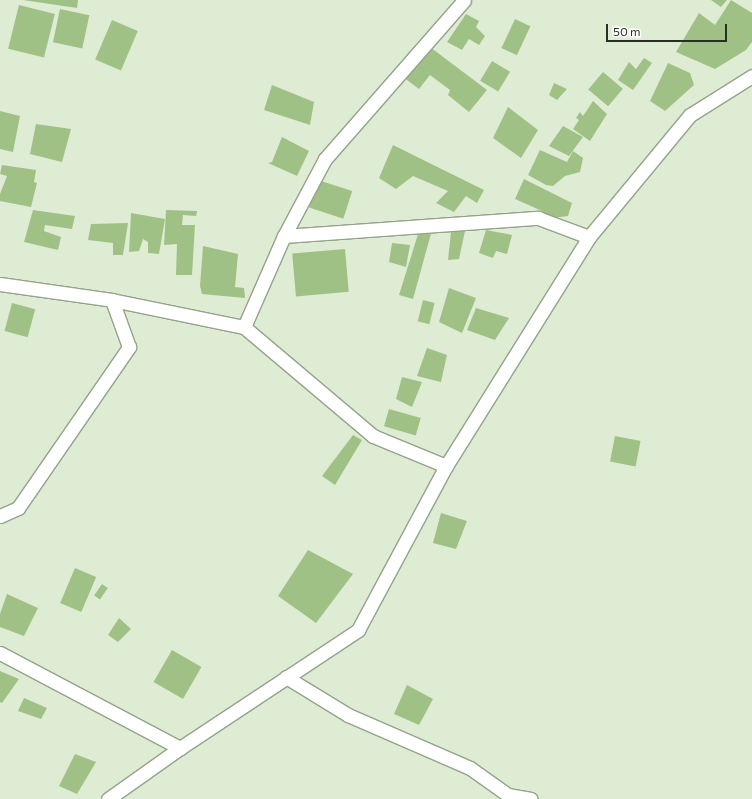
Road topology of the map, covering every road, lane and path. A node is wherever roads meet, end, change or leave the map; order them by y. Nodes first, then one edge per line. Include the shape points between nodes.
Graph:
1 (464, 0) edge
2 (752, 76) edge
3 (284, 236) junction
4 (589, 237) junction
5 (0, 284) edge
6 (112, 300) junction
7 (244, 327) junction
8 (446, 466) junction
9 (0, 516) edge
10 (0, 653) edge
11 (286, 677) junction
12 (180, 748) junction
13 (108, 799) edge
14 (530, 799) edge

1 - 3 street via 325,159
2 - 4 street via 690,115
3 - 4 street via 538,218
3 - 7 street
4 - 8 street
5 - 6 street
6 - 7 street
6 - 9 street via 129,347 18,508
7 - 8 street via 373,436
8 - 11 street via 358,630
10 - 12 street
11 - 12 street
11 - 14 street via 348,715 470,768 508,795
12 - 13 street

